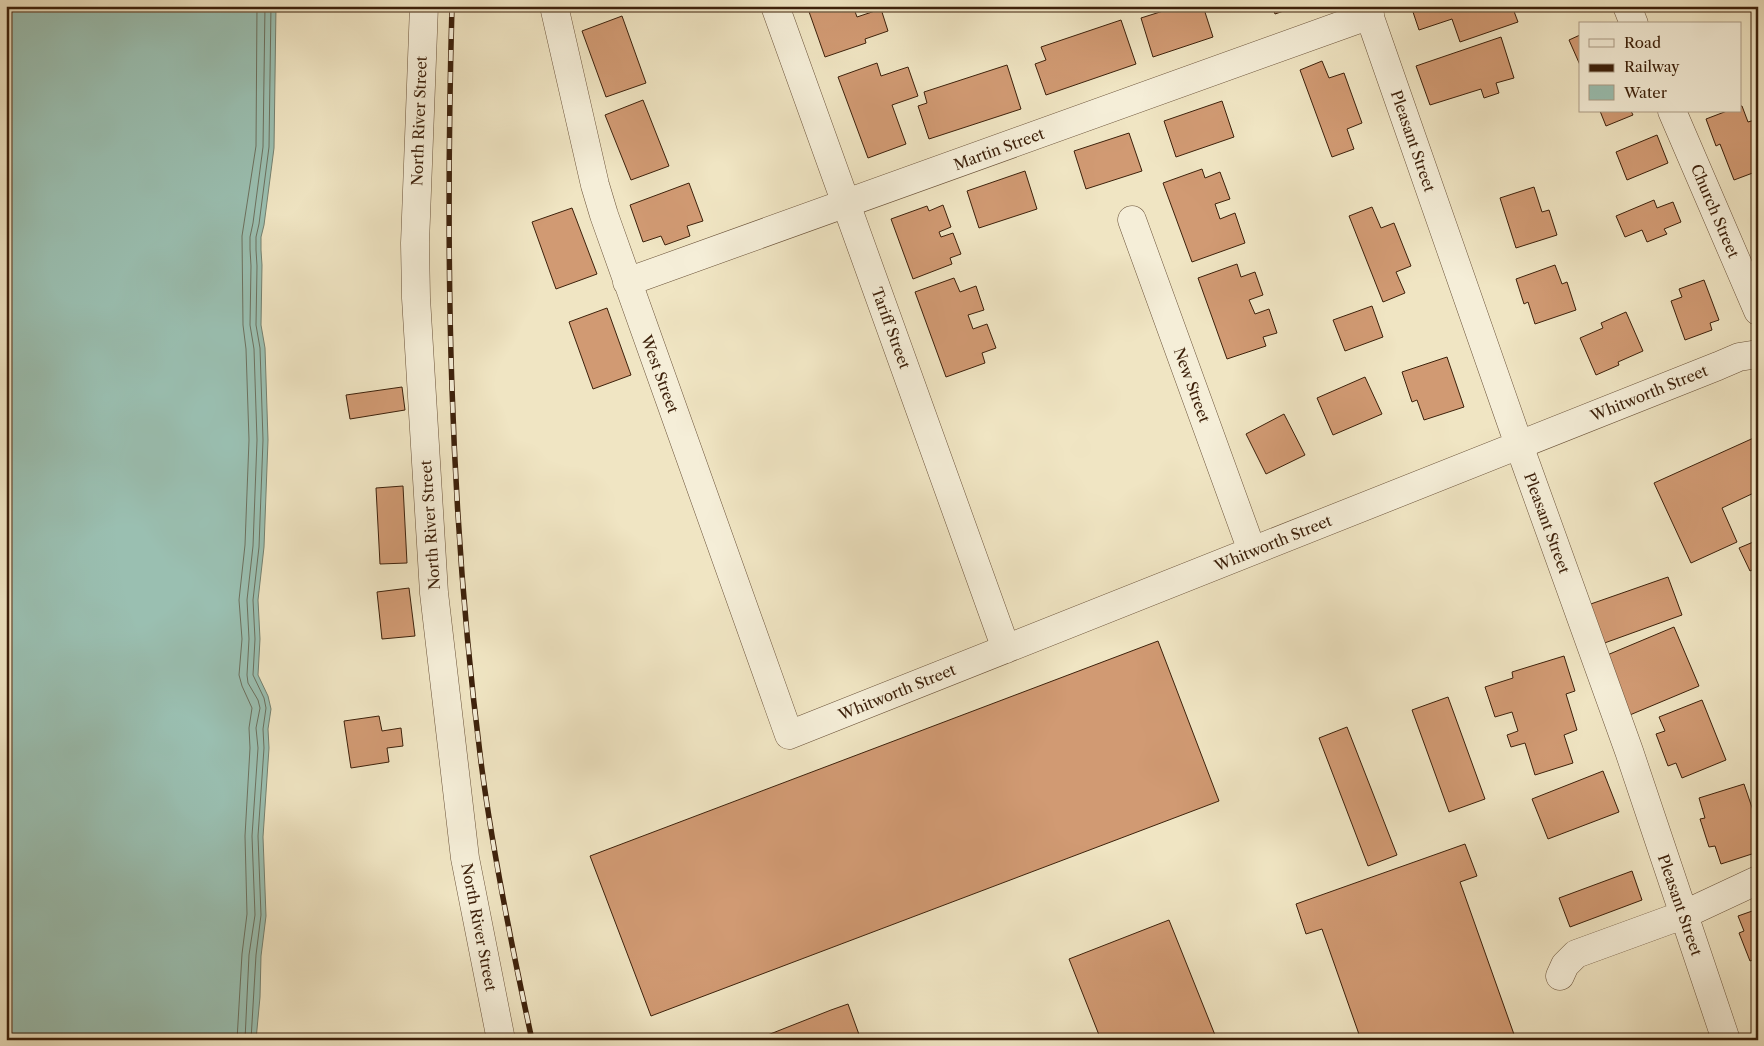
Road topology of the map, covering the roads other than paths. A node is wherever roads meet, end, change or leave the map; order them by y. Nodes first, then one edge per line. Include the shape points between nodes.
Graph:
1 (424, 6) edge
2 (554, 6) edge
3 (775, 6) edge
4 (1627, 6) edge
5 (1368, 11) edge
6 (1633, 22) edge
7 (1672, 112) edge
8 (846, 204) junction
9 (1132, 220) dead end
10 (627, 282) junction
11 (1758, 311) edge
12 (1758, 354) edge
13 (1519, 445) junction
14 (1252, 551) junction
15 (1006, 649) junction
16 (789, 735) joint
17 (1758, 880) edge
18 (1683, 915) junction
19 (1560, 976) dead end
20 (501, 1040) edge
21 (1726, 1040) edge

1 - 20 street, North River Street via 415,243 434,594 465,858
2 - 10 street, West Street via 595,186
3 - 8 street, Tariff Street
4 - 6 street
5 - 8 street, Martin Street
5 - 13 street, Pleasant Street
7 - 11 street, Church Street
8 - 10 street, Martin Street
8 - 15 street, Tariff Street
9 - 14 street, New Street
10 - 16 street, West Street
12 - 13 street, Whitworth Street via 1739,357
13 - 14 street, Whitworth Street
13 - 18 street, Pleasant Street via 1629,751
14 - 15 street, Whitworth Street
15 - 16 street, Whitworth Street
17 - 18 street
18 - 19 street via 1576,954
18 - 21 street, Pleasant Street

